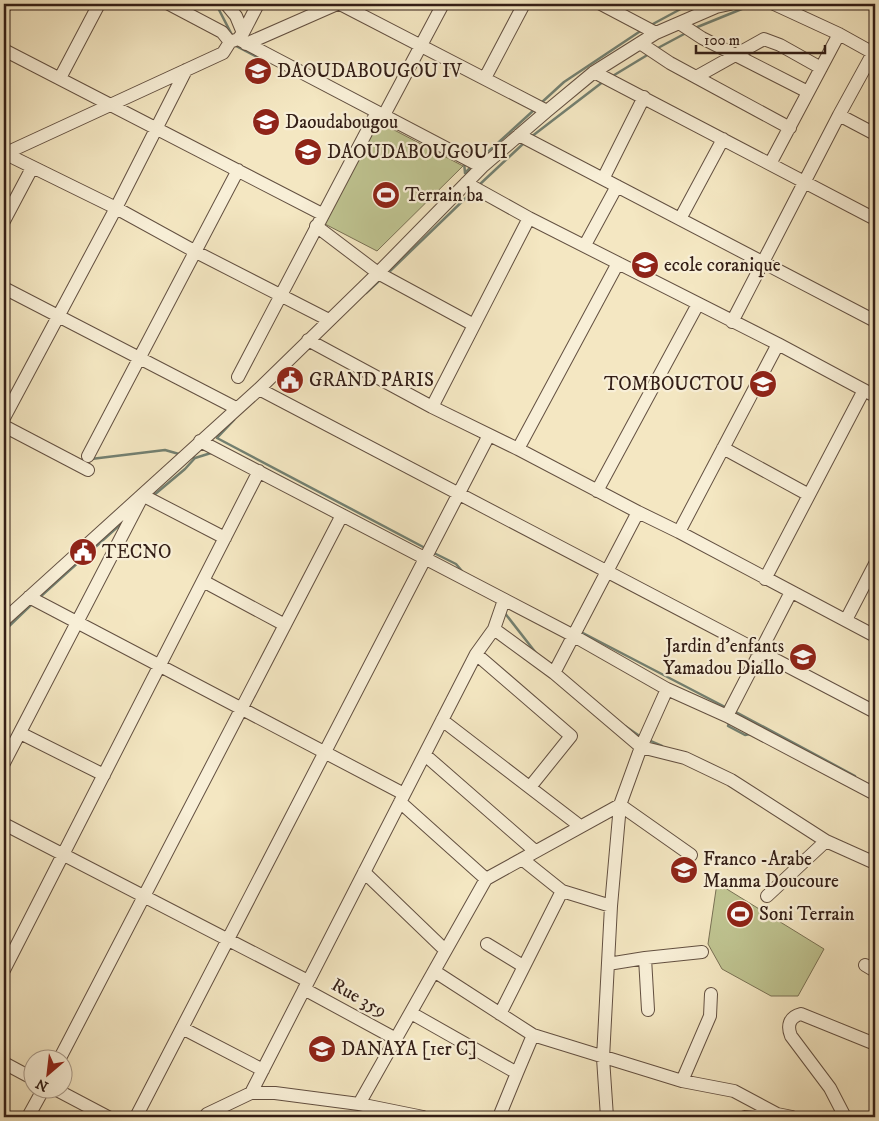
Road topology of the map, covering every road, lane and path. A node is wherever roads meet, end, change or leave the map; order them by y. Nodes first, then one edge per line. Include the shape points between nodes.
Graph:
1 (8, 4) edge
2 (99, 4) edge
3 (169, 4) edge
4 (226, 4) edge
5 (258, 4) edge
6 (337, 4) edge
7 (340, 4) edge
8 (443, 4) edge
9 (524, 4) edge
10 (601, 4) edge
11 (730, 4) edge
12 (774, 4) edge
13 (4, 7) edge
14 (679, 23) junction
15 (656, 33) junction
16 (839, 34) junction
17 (239, 39) junction
18 (640, 43) junction
19 (421, 45) junction
20 (4, 50) edge
21 (874, 53) edge
22 (734, 54) junction
23 (821, 68) junction
24 (186, 70) junction
25 (594, 72) junction
26 (696, 77) junction
27 (60, 78) junction
28 (485, 78) junction
29 (808, 92) junction
30 (644, 97) junction
31 (111, 105) junction
32 (547, 111) junction
33 (380, 114) junction
34 (839, 115) junction
35 (156, 128) junction
36 (790, 128) junction
37 (875, 134) edge
38 (519, 135) junction
39 (723, 139) junction
40 (4, 154) edge
41 (770, 164) junction
42 (482, 167) junction
43 (32, 168) junction
44 (238, 170) junction
45 (603, 179) junction
46 (805, 182) junction
47 (466, 183) junction
48 (617, 186) junction
49 (116, 208) junction
50 (322, 214) junction
51 (529, 218) junction
52 (680, 219) junction
53 (875, 219) edge
54 (4, 222) edge
55 (316, 226) junction
56 (585, 245) junction
57 (196, 252) junction
58 (618, 263) junction
59 (763, 263) junction
60 (378, 273) junction
61 (4, 288) edge
62 (280, 295) junction
63 (698, 304) junction
64 (58, 316) junction
65 (329, 320) junction
66 (875, 321) edge
67 (732, 322) junction
68 (474, 325) junction
69 (308, 340) junction
70 (778, 344) junction
71 (139, 358) junction
72 (238, 376) dead end
73 (259, 389) junction
74 (870, 393) edge
75 (432, 407) junction
76 (236, 408) junction
77 (4, 418) edge
78 (4, 426) edge
79 (489, 434) junction
80 (200, 441) junction
81 (723, 448) junction
82 (518, 449) junction
83 (88, 456) dead end
84 (88, 470) dead end
85 (259, 471) junction
86 (597, 491) junction
87 (143, 494) junction
88 (459, 494) junction
89 (809, 495) junction
90 (638, 512) junction
91 (342, 515) junction
92 (679, 532) junction
93 (225, 538) junction
94 (425, 558) junction
95 (875, 564) edge
96 (607, 571) junction
97 (765, 579) junction
98 (203, 581) junction
99 (791, 592) junction
100 (28, 597) junction
101 (504, 600) junction
102 (4, 620) edge
103 (846, 620) junction
104 (77, 622) junction
105 (285, 625) junction
106 (494, 629) junction
107 (574, 636) junction
108 (875, 636) edge
109 (761, 652) junction
110 (476, 654) junction
111 (160, 665) junction
112 (554, 673) junction
113 (667, 689) junction
114 (241, 708) junction
115 (875, 712) edge
116 (727, 716) junction
117 (442, 720) junction
118 (20, 733) junction
119 (641, 747) junction
120 (325, 752) junction
121 (425, 755) junction
122 (4, 763) edge
123 (104, 775) junction
124 (530, 787) junction
125 (875, 794) edge
126 (402, 798) junction
127 (620, 805) junction
128 (4, 824) edge
129 (580, 826) junction
130 (826, 841) junction
131 (535, 851) junction
132 (63, 854) junction
133 (691, 855) dead end
134 (522, 859) junction
135 (875, 863) edge
136 (364, 872) junction
137 (486, 879) junction
138 (562, 891) junction
139 (145, 896) junction
140 (767, 896) dead end
141 (611, 906) junction
142 (228, 939) junction
143 (487, 944) dead end
144 (445, 950) junction
145 (702, 952) dead end
146 (646, 958) junction
147 (608, 964) junction
148 (524, 966) junction
149 (4, 970) edge
150 (434, 971) junction
151 (306, 985) junction
152 (711, 994) dead end
153 (648, 1010) dead end
154 (411, 1013) junction
155 (500, 1014) junction
156 (182, 1028) junction
157 (533, 1035) junction
158 (396, 1039) junction
159 (875, 1044) edge
160 (65, 1048) edge
161 (603, 1058) junction
162 (4, 1063) edge
163 (262, 1070) junction
164 (22, 1073) edge
165 (517, 1073) junction
166 (682, 1080) junction
167 (251, 1093) junction
168 (38, 1098) edge
169 (71, 1098) edge
170 (359, 1104) junction
171 (382, 1113) edge
172 (777, 1114) junction
173 (104, 1116) edge
174 (211, 1116) edge
175 (28, 1117) edge
176 (136, 1117) edge
177 (423, 1117) edge
178 (499, 1117) edge
179 (607, 1117) edge
180 (745, 1117) edge
181 (792, 1117) edge
182 (845, 1117) edge

1 - 13 street
2 - 27 street
3 - 17 street
4 - 17 street via 236,16
5 - 17 street
6 - 17 street
7 - 19 street
8 - 19 street
9 - 28 street
10 - 15 street
11 - 14 street
12 - 16 street
14 - 15 street
14 - 22 street
15 - 18 street
16 - 21 street
16 - 23 street
17 - 24 street via 223,53
17 - 33 street
18 - 25 street
18 - 26 street
19 - 28 street
19 - 33 street
20 - 27 street
21 - 34 street
22 - 23 street via 764,39
22 - 26 street
22 - 29 street
23 - 29 street
24 - 31 street
24 - 35 street
25 - 30 street
25 - 32 street
26 - 36 street
27 - 31 street
28 - 32 street
29 - 36 street
30 - 39 street
30 - 45 street
31 - 35 street
31 - 40 street
32 - 38 street
33 - 42 street
33 - 50 street
34 - 37 street
34 - 46 street
35 - 44 street
35 - 49 street
36 - 41 street
38 - 42 street
38 - 45 street
39 - 41 street
39 - 52 street
40 - 43 street
41 - 46 street
42 - 47 street
43 - 49 street
43 - 54 street
44 - 50 street
44 - 57 street
45 - 48 street
46 - 53 street
46 - 59 street
47 - 51 street
47 - 60 street
48 - 52 street
48 - 56 street
49 - 57 street
49 - 64 street
50 - 55 street
51 - 56 street
51 - 68 street
52 - 59 street
55 - 60 street
55 - 62 street
56 - 58 street
57 - 62 street
57 - 71 street
58 - 63 street
58 - 82 street
59 - 66 street
59 - 67 street
60 - 65 street
60 - 68 street
61 - 64 street
62 - 65 street
62 - 72 street
63 - 67 street
63 - 86 street
64 - 71 street
64 - 77 street
65 - 69 street
67 - 70 street
68 - 75 street
69 - 73 street
69 - 75 street
70 - 74 street
70 - 81 street
71 - 76 street
71 - 83 street
73 - 76 street
73 - 88 street
74 - 89 street
75 - 79 street
76 - 80 street
78 - 84 street
79 - 82 street
79 - 88 street
80 - 85 street
80 - 87 street
81 - 89 street
81 - 92 street
82 - 86 street
85 - 91 street
85 - 93 street
86 - 90 street
87 - 93 street
87 - 100 street
87 - 104 street
88 - 94 street
88 - 96 street
89 - 97 street
90 - 92 street
90 - 96 street
91 - 94 street
91 - 105 street
92 - 97 street
93 - 98 street
94 - 101 street
94 - 120 street
95 - 103 street
96 - 107 street
96 - 109 street
97 - 99 street
98 - 105 street
98 - 111 street
99 - 103 street
99 - 109 street
100 - 102 street
100 - 104 street
101 - 106 street
101 - 107 street
103 - 108 street
104 - 111 street
104 - 118 street
105 - 114 street
106 - 110 street
106 - 112 street
107 - 112 street
107 - 113 street
109 - 115 street
109 - 116 street
110 - 117 street
110 - 124 street via 571,736
111 - 114 street
111 - 123 street
112 - 119 street
113 - 116 street
113 - 119 street
114 - 120 street
114 - 139 street
116 - 125 street
117 - 121 street
117 - 124 street
118 - 122 street
118 - 123 street
119 - 127 street
119 - 130 street via 685,758 731,780
120 - 126 street
120 - 142 street
121 - 126 street
121 - 131 street
123 - 132 street
124 - 129 street
126 - 136 street
126 - 137 street
127 - 129 street
127 - 133 street
127 - 141 street
128 - 132 street, Rue 359
129 - 131 street
130 - 135 street
130 - 140 street
131 - 134 street
132 - 139 street, Rue 359
132 - 149 street
134 - 137 street
134 - 138 street
136 - 144 street
136 - 151 street
137 - 144 street
138 - 141 street
138 - 148 street
139 - 142 street, Rue 359
139 - 160 street
141 - 147 street
142 - 151 street, Rue 359
142 - 156 street
143 - 148 street
144 - 150 street
145 - 146 street
146 - 147 street
146 - 153 street
147 - 161 street
148 - 155 street
150 - 154 street
150 - 155 street
151 - 158 street, Rue 359
151 - 163 street
152 - 166 street via 710,1016
154 - 158 street
154 - 165 street
155 - 157 street
156 - 163 street
156 - 176 street
157 - 161 street
157 - 165 street
158 - 170 street
159 - 182 street via 801,1014 790,1022 788,1030 791,1036 830,1088
161 - 166 street
161 - 179 street
162 - 164 street
163 - 167 street
165 - 178 street
166 - 172 street via 734,1091
167 - 170 street
167 - 174 street
168 - 175 street
169 - 173 street
170 - 171 street
171 - 177 street
172 - 180 street
172 - 181 street

